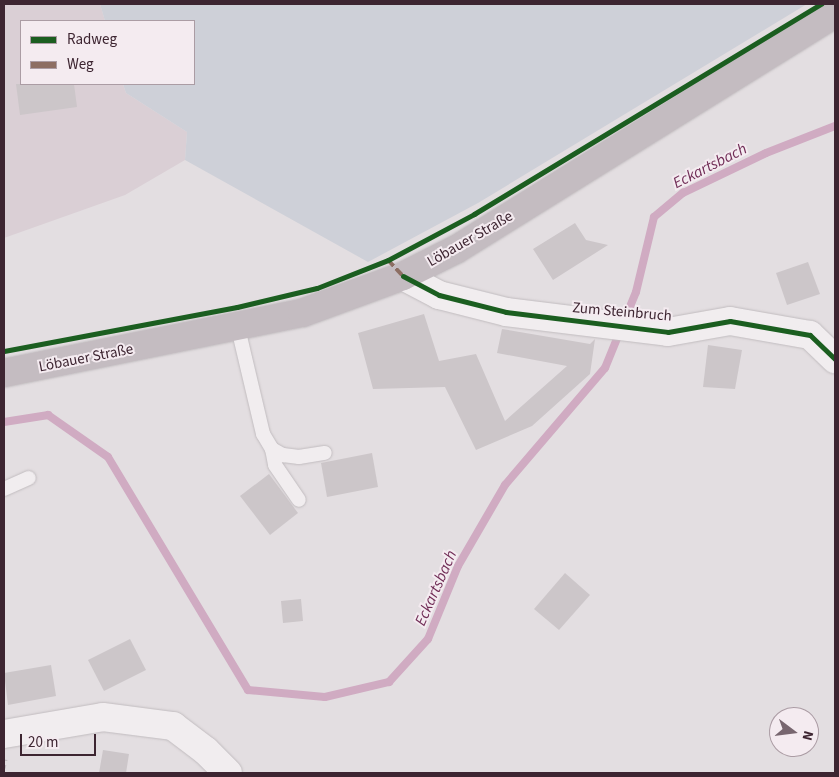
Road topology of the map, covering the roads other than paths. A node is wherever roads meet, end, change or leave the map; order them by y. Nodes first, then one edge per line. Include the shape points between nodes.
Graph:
1 (835, 14) edge
2 (403, 276) junction
3 (238, 328) junction
4 (835, 359) edge
5 (4, 373) edge
6 (272, 449) junction
7 (324, 453) dead end
8 (29, 478) dead end
9 (4, 489) edge
10 (299, 500) dead end
11 (4, 734) edge
12 (228, 773) edge

1 - 2 main road, Löbauer Straße via 464,244
2 - 3 main road, Löbauer Straße via 302,313
2 - 4 street, Zum Steinbruch via 439,295 466,303 599,324 668,332 730,321 810,336
3 - 5 main road, Löbauer Straße
3 - 6 lane via 263,434
6 - 7 lane via 283,455 299,457
6 - 10 lane via 275,465
8 - 9 lane
11 - 12 street via 103,716 173,726

